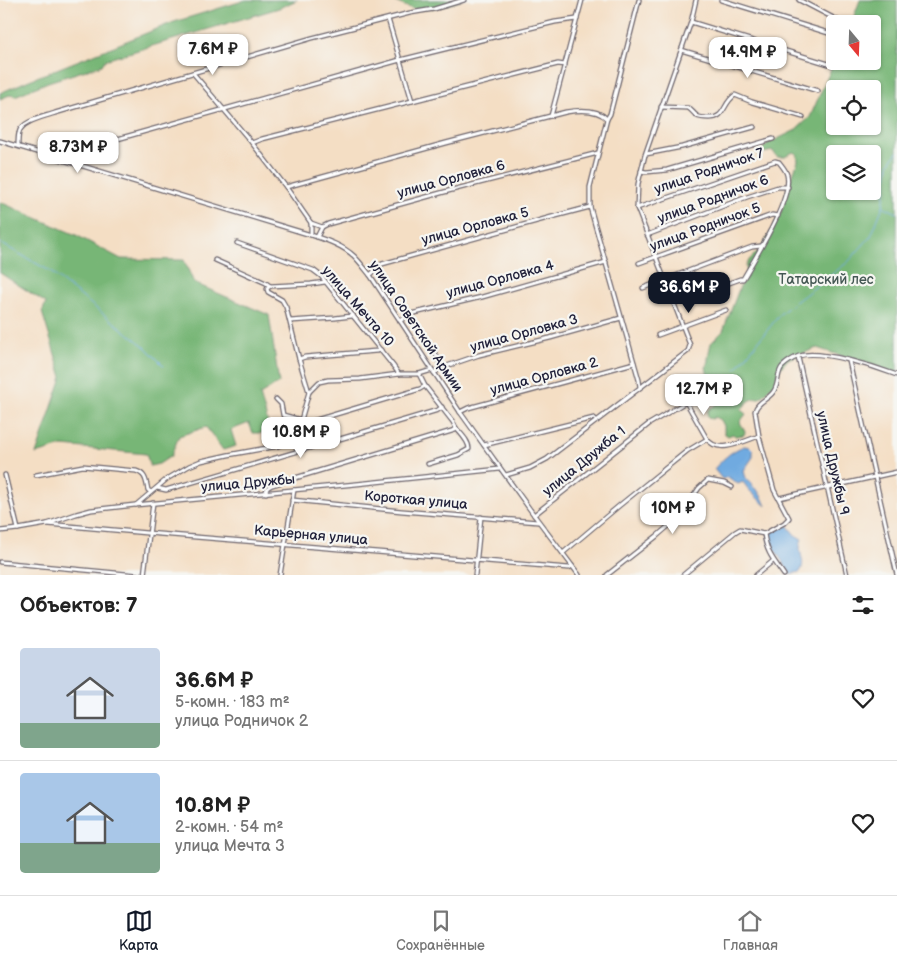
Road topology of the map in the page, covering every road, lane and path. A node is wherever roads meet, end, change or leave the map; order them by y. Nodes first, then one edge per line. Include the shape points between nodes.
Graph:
1 (464, 0) edge
2 (582, 0) edge
3 (639, 0) edge
4 (696, 0) edge
5 (721, 0) edge
6 (799, 0) edge
7 (828, 15) edge
8 (388, 19) junction
9 (576, 19) junction
10 (691, 22) junction
11 (826, 32) edge
12 (681, 50) junction
13 (400, 60) junction
14 (826, 63) edge
15 (565, 65) junction
16 (193, 73) junction
17 (818, 91) dead end
18 (412, 101) junction
19 (661, 107) junction
20 (224, 109) junction
21 (551, 116) junction
22 (803, 117) dead end
23 (606, 118) junction
24 (754, 127) dead end
25 (772, 139) dead end
26 (0, 141) edge
27 (252, 143) junction
28 (18, 146) junction
29 (598, 153) junction
30 (645, 154) junction
31 (64, 160) junction
32 (641, 171) junction
33 (286, 187) junction
34 (788, 187) junction
35 (590, 207) junction
36 (637, 208) junction
37 (778, 216) junction
38 (312, 223) junction
39 (322, 227) junction
40 (311, 235) junction
41 (647, 235) junction
42 (317, 237) junction
43 (237, 243) dead end
44 (762, 246) junction
45 (656, 257) junction
46 (215, 260) dead end
47 (606, 262) junction
48 (640, 263) dead end
49 (370, 275) junction
50 (665, 280) junction
51 (326, 282) junction
52 (270, 286) junction
53 (643, 288) dead end
54 (674, 303) junction
55 (726, 310) dead end
56 (353, 314) junction
57 (621, 318) junction
58 (289, 321) junction
59 (400, 321) junction
60 (683, 326) junction
61 (658, 335) dead end
62 (432, 349) dead end
63 (381, 350) junction
64 (798, 356) junction
65 (299, 359) junction
66 (849, 361) junction
67 (634, 363) junction
68 (441, 368) junction
69 (433, 371) junction
70 (399, 374) junction
71 (419, 374) junction
72 (897, 375) edge
73 (425, 386) junction
74 (640, 387) junction
75 (309, 392) junction
76 (699, 392) dead end
77 (276, 399) dead end
78 (686, 402) junction
79 (442, 407) junction
80 (460, 412) junction
81 (302, 420) junction
82 (597, 421) junction
83 (456, 428) junction
84 (760, 436) junction
85 (707, 439) junction
86 (484, 445) junction
87 (428, 464) dead end
88 (501, 469) junction
89 (897, 472) edge
90 (5, 475) dead end
91 (36, 475) dead end
92 (506, 475) junction
93 (874, 477) junction
94 (732, 487) dead end
95 (157, 488) junction
96 (827, 488) junction
97 (294, 490) junction
98 (151, 492) junction
99 (266, 493) junction
100 (779, 498) junction
101 (292, 500) junction
102 (153, 503) junction
103 (136, 505) junction
104 (534, 515) junction
105 (482, 517) junction
106 (539, 522) junction
107 (47, 524) junction
108 (18, 529) junction
109 (0, 531) edge
110 (149, 533) junction
111 (764, 534) junction
112 (285, 544) junction
113 (563, 553) junction
114 (476, 560) junction
115 (773, 561) junction
116 (0, 562) edge
117 (572, 566) junction
118 (137, 575) edge
119 (144, 575) edge
120 (280, 575) edge
121 (474, 575) edge
122 (579, 575) edge
123 (607, 575) edge
124 (683, 575) edge
125 (756, 575) edge
126 (784, 575) edge
127 (847, 575) edge
128 (897, 575) edge

1 - 8 street
2 - 9 street
3 - 23 street via 610,114
4 - 10 street
5 - 11 street
6 - 7 street
8 - 13 street
8 - 16 street
9 - 13 street
9 - 15 street
10 - 12 street
10 - 14 street
12 - 17 street
12 - 19 street
13 - 18 street
13 - 20 street
15 - 18 street via 558,64
15 - 21 street
16 - 20 street
16 - 28 street via 26,123 21,126
18 - 27 street
19 - 22 street via 688,108 698,116 718,117 735,95
19 - 30 street
20 - 27 street
20 - 31 street via 71,152
21 - 23 street via 580,110 603,114
21 - 33 street
23 - 29 street
24 - 30 street
25 - 32 street via 667,170
26 - 28 street, улица Советской Армии
27 - 33 street
28 - 31 street, улица Советской Армии
29 - 35 street via 590,187
29 - 39 street, улица Орловка 6
30 - 32 street
31 - 40 street, улица Советской Армии
32 - 36 street
33 - 38 street
34 - 36 street, улица Родничок 7 via 784,168 774,161
34 - 37 street
34 - 41 street, улица Родничок 6 via 747,197
35 - 47 street
35 - 49 street, улица Орловка 5 via 382,264
36 - 41 street
37 - 44 street
37 - 45 street, улица Родничок 5 via 772,215
38 - 39 street
38 - 40 street
39 - 42 street
40 - 42 street, улица Советской Армии
41 - 45 street
42 - 49 street, улица Советской Армии via 350,252
43 - 51 street, улица Мечта 10 via 313,270
44 - 50 street
44 - 54 street via 743,279
45 - 48 street, улица Родничок 5
45 - 50 street
46 - 52 street
47 - 57 street
47 - 59 street, улица Орловка 4 via 410,314
49 - 59 street, улица Советской Армии
50 - 53 street
50 - 54 street
51 - 52 street
51 - 56 street, улица Мечта 10
52 - 58 street via 268,292 284,303
54 - 60 street
55 - 60 street
56 - 58 street
56 - 63 street, улица Мечта 10
57 - 67 street
57 - 68 street, улица Орловка 3
58 - 65 street
59 - 69 street, улица Советской Армии
60 - 61 street
60 - 74 street via 690,345 688,351
62 - 68 street
63 - 65 street
63 - 70 street, улица Мечта 10
64 - 66 street via 810,354
64 - 84 street via 779,372 771,396 756,407
64 - 96 street, улица Дружбы 9
65 - 75 street
66 - 72 street
66 - 93 street
67 - 74 street
67 - 80 street, улица Орловка 2
68 - 69 street, улица Орловка 3
69 - 71 street, улица Орловка 3
69 - 80 street, улица Советской Армии
70 - 71 street, улица Орловка 3
70 - 75 street, улица Орловка 3 via 328,380 319,382
71 - 73 street
73 - 79 street
73 - 81 street via 306,423
74 - 82 street
75 - 81 street
76 - 78 street, улица Дружба 1
77 - 81 street via 281,404 283,415
78 - 85 street
78 - 104 street, улица Дружба 1 via 649,424
79 - 83 street
79 - 95 street via 166,490
80 - 86 street, улица Советской Армии
81 - 95 street via 289,441 201,461 177,472
82 - 86 street via 594,418
82 - 92 street via 547,459
83 - 87 street via 469,449
83 - 99 street via 272,485
84 - 85 street via 723,448
84 - 100 street
85 - 113 street via 679,457
86 - 88 street, улица Советской Армии
88 - 92 street, улица Советской Армии
88 - 97 street, улица Дружбы
89 - 93 street
90 - 108 street
91 - 98 street via 83,466 136,471 144,475
92 - 104 street, улица Советской Армии
93 - 96 street
93 - 128 street
94 - 123 street via 708,480 679,517
95 - 98 street
96 - 100 street
96 - 127 street, улица Дружбы 9
97 - 99 street, улица Дружбы
97 - 101 street
98 - 103 street
99 - 102 street, улица Дружбы
100 - 111 street via 789,518
101 - 105 street, Короткая улица
101 - 112 street
102 - 103 street, улица Дружбы
102 - 110 street
103 - 107 street, улица Дружбы via 84,512
104 - 106 street, улица Советской Армии
105 - 106 street, Короткая улица
105 - 114 street
106 - 113 street, улица Советской Армии
107 - 108 street, улица Дружбы
107 - 110 street, Карьерная улица
108 - 109 street, улица Дружбы
110 - 112 street, Карьерная улица
110 - 119 street
111 - 115 street
111 - 124 street via 740,529
112 - 114 street, Карьерная улица
112 - 120 street
113 - 117 street, улица Советской Армии
114 - 117 street, Карьерная улица
114 - 121 street
115 - 125 street
115 - 126 street
116 - 118 street
117 - 122 street, улица Советской Армии

